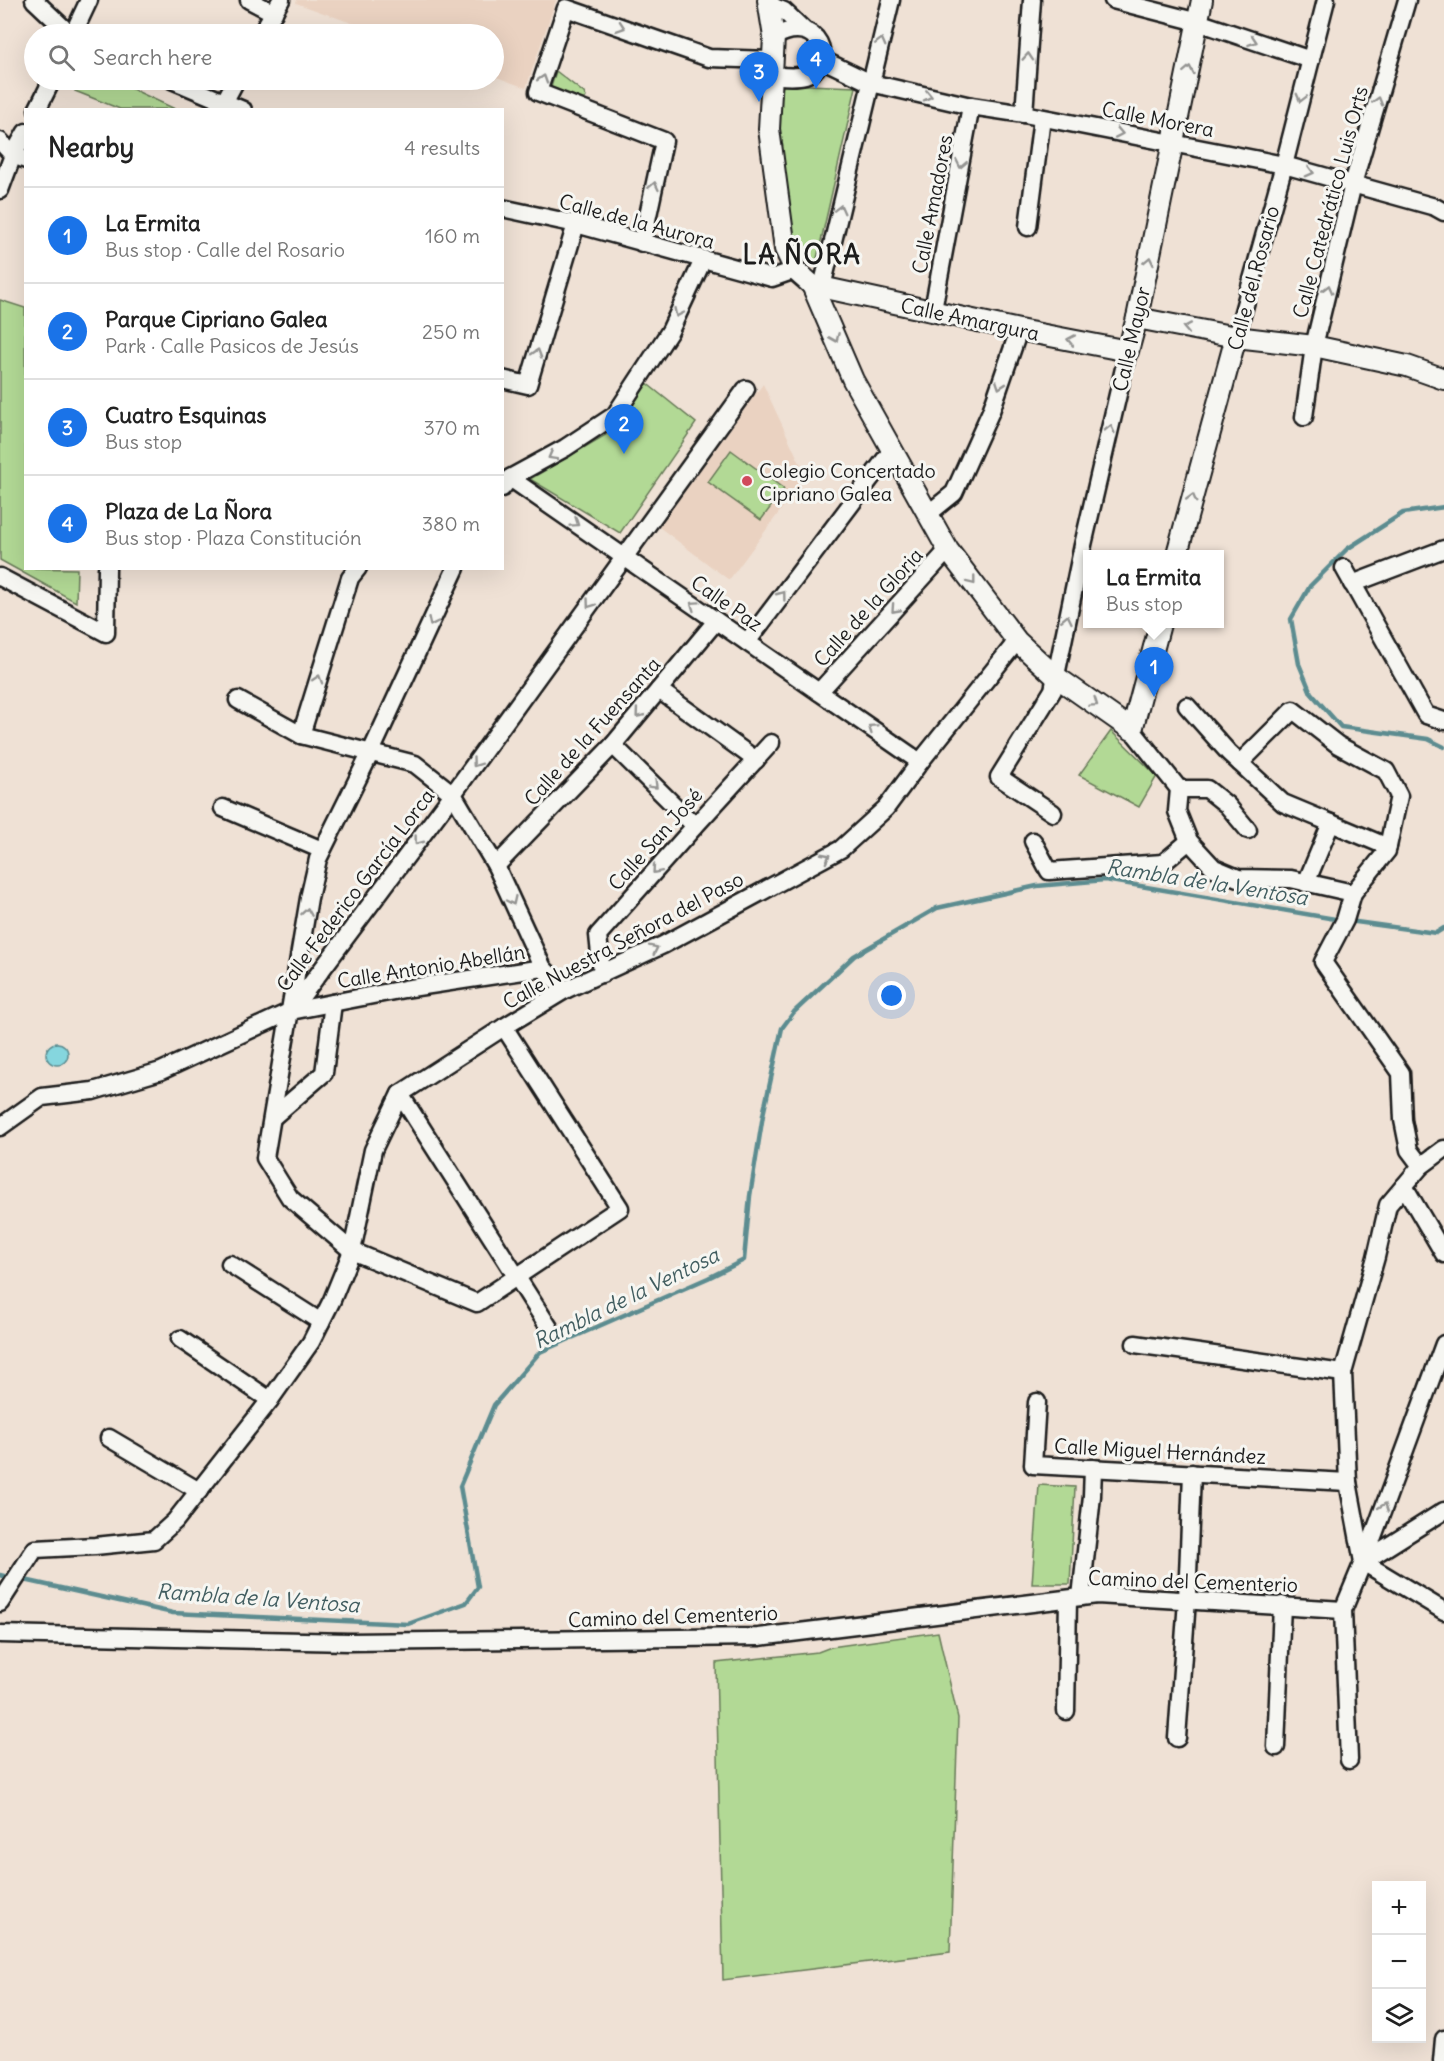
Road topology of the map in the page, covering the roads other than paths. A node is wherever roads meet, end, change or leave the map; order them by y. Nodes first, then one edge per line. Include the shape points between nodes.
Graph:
1 (34, 0) edge
2 (89, 0) edge
3 (249, 0) edge
4 (891, 0) edge
5 (1032, 0) edge
6 (1113, 0) edge
7 (1202, 0) edge
8 (1326, 0) edge
9 (1407, 0) edge
10 (776, 4) edge
11 (277, 6) edge
12 (1198, 21) junction
13 (61, 24) edge
14 (77, 24) edge
15 (267, 24) edge
16 (804, 30) junction
17 (774, 38) junction
18 (820, 59) junction
19 (1311, 60) junction
20 (772, 68) junction
21 (871, 83) junction
22 (47, 90) edge
23 (191, 90) edge
24 (231, 90) edge
25 (222, 106) edge
26 (971, 106) junction
27 (39, 108) edge
28 (1024, 114) junction
29 (1042, 118) junction
30 (24, 139) edge
31 (0, 141) edge
32 (1174, 143) junction
33 (19, 157) edge
34 (1284, 165) junction
35 (1353, 184) junction
36 (0, 190) edge
37 (504, 208) edge
38 (1440, 209) edge
39 (576, 224) junction
40 (1028, 227) dead end
41 (642, 243) junction
42 (703, 260) junction
43 (795, 270) junction
44 (817, 286) junction
45 (933, 310) junction
46 (1137, 318) junction
47 (1019, 330) junction
48 (1236, 338) junction
49 (1314, 346) junction
50 (1128, 351) junction
51 (504, 379) edge
52 (1444, 379) edge
53 (746, 389) dead end
54 (1304, 417) dead end
55 (892, 450) junction
56 (506, 483) edge
57 (928, 514) junction
58 (1444, 549) edge
59 (948, 550) junction
60 (1178, 550) edge
61 (624, 557) junction
62 (1344, 568) dead end
63 (108, 570) edge
64 (356, 570) edge
65 (455, 570) edge
66 (0, 577) edge
67 (1352, 584) junction
68 (716, 621) junction
69 (1159, 628) edge
70 (1017, 640) junction
71 (747, 642) junction
72 (1055, 676) junction
73 (659, 690) junction
74 (819, 692) junction
75 (238, 700) dead end
76 (1187, 706) dead end
77 (1444, 721) edge
78 (1132, 730) junction
79 (301, 735) junction
80 (771, 743) dead end
81 (613, 745) junction
82 (370, 754) junction
83 (756, 760) junction
84 (920, 762) junction
85 (1240, 763) junction
86 (1179, 789) junction
87 (453, 794) junction
88 (223, 808) dead end
89 (1053, 813) dead end
90 (1331, 823) junction
91 (694, 826) junction
92 (1248, 830) dead end
93 (1033, 841) dead end
94 (1190, 841) junction
95 (1388, 847) junction
96 (322, 850) junction
97 (496, 866) junction
98 (1306, 883) junction
99 (1353, 893) junction
100 (543, 968) junction
101 (602, 974) junction
102 (566, 990) junction
103 (333, 1003) junction
104 (291, 1011) junction
105 (504, 1027) junction
106 (400, 1094) junction
107 (273, 1117) junction
108 (0, 1127) edge
109 (1444, 1149) edge
110 (1421, 1166) junction
111 (1404, 1186) junction
112 (352, 1251) junction
113 (1444, 1254) edge
114 (230, 1264) dead end
115 (517, 1277) junction
116 (321, 1322) junction
117 (550, 1329) dead end
118 (180, 1339) dead end
119 (1135, 1344) dead end
120 (1444, 1344) edge
121 (1343, 1373) junction
122 (270, 1400) junction
123 (1037, 1402) dead end
124 (109, 1438) dead end
125 (1093, 1468) junction
126 (1192, 1473) junction
127 (1348, 1482) junction
128 (199, 1491) junction
129 (1444, 1511) edge
130 (1363, 1562) junction
131 (1074, 1598) junction
132 (1187, 1600) junction
133 (0, 1603) edge
134 (1282, 1605) junction
135 (1343, 1610) junction
136 (1444, 1611) edge
137 (0, 1634) edge
138 (1066, 1711) dead end
139 (1176, 1738) dead end
140 (1276, 1747) dead end
141 (1349, 1760) dead end
142 (1444, 2039) edge
143 (1442, 2061) edge

1 - 13 street
2 - 14 street
3 - 11 street
21 -> 4 street
28 -> 5 street
6 - 12 street
7 - 12 street, Calle Mayor
8 - 19 street, Calle del Rosario
35 -> 9 street, Calle Catedrático Luis Orts
10 - 16 street
10 - 17 street
11 - 15 street
12 -> 19 street
32 -> 12 street, Calle Mayor
16 - 17 street via 790,30
16 - 18 street via 820,45
17 - 20 street
18 - 20 street via 815,69 804,75
18 - 21 street, Calle Morera
19 -> 34 street, Calle del Rosario
41 -> 20 street via 664,141 538,92 566,8 709,58
20 - 43 street via 769,129 785,249
21 -> 26 street, Calle Morera
44 -> 21 street
22 - 27 street
23 - 25 street
24 - 25 street
26 - 28 street, Calle Morera
26 -> 45 street, Calle Amadores
28 - 29 street, Calle Morera
29 -> 32 street, Calle Morera
29 - 40 street
30 - 33 street
31 - 33 street
32 - 34 street, Calle Morera
46 -> 32 street, Calle Mayor
33 - 36 street
34 -> 35 street, Calle Morera
34 - 48 street, Calle del Rosario
35 - 38 street, Calle Morera
49 -> 35 street, Calle Catedrático Luis Orts
37 - 39 street, Calle de la Aurora
39 - 41 street, Calle de la Aurora
51 -> 39 street via 528,385
41 - 42 street, Calle de la Aurora
42 - 43 street, Calle de la Aurora via 772,278
42 -> 56 street via 670,331 615,415
43 - 44 street
44 - 45 street, Calle Amargura
44 -> 55 street via 853,380
45 - 47 street, Calle Amargura
48 -> 46 street
46 - 50 street, Calle Mayor
50 -> 47 street, Calle Amargura
47 -> 57 street via 991,411 954,493
48 - 49 street
60 -> 48 street, Calle del Rosario
49 - 52 street via 1407,366
49 - 54 street, Calle Catedrático Luis Orts
72 -> 50 street, Calle Mayor
53 - 61 street, Calle Federico García Lorca
55 - 57 street
71 -> 55 street
56 -> 61 street, Calle Paz
57 - 59 street
58 - 67 street
59 -> 70 street
59 -> 74 street, Calle de la Gloria
68 -> 61 street, Calle Paz
61 -> 87 street, Calle Federico García Lorca
62 - 67 street
63 - 66 street via 106,633
79 -> 64 street via 350,578
65 -> 82 street
67 - 77 street via 1426,716
68 - 71 street, Calle Paz
68 - 73 street, Calle de la Fuensanta
69 - 78 street
70 - 72 street
70 - 84 street, Calle Nuestra Señora del Paso
71 - 74 street, Calle Paz
72 -> 78 street
72 - 89 street, Calle Mayor via 1053,690 999,777
73 -> 81 street, Calle de la Fuensanta
73 - 83 street
84 -> 74 street, Calle Paz
75 - 79 street
76 - 85 street
78 - 86 street
79 - 82 street
80 - 83 street, Calle San José
81 -> 91 street
81 - 97 street, Calle de la Fuensanta
82 - 87 street via 415,764
82 - 96 street
83 - 91 street, Calle San José
101 -> 84 street, Calle Nuestra Señora del Paso via 841,849 886,808
85 - 90 street via 1283,803
85 - 95 street via 1293,710 1338,745 1386,771 1400,796
86 - 92 street via 1207,789
86 - 94 street via 1177,812
87 - 97 street
87 -> 104 street, Calle Federico García Lorca
88 - 96 street
90 - 95 street
90 - 98 street
91 -> 101 street, Calle San José via 598,935
93 - 94 street via 1048,871 1162,863
94 - 98 street via 1214,868 1238,879 1292,879
95 - 99 street
104 -> 96 street via 309,898
97 -> 100 street
98 - 99 street
99 - 110 street via 1345,920 1323,962 1401,1073 1402,1120 1409,1150
100 - 102 street
100 - 103 street, Calle Antonio Abellán
101 - 102 street, Calle Nuestra Señora del Paso
102 - 105 street, Calle Nuestra Señora del Paso
103 - 104 street, Calle Antonio Abellán
103 - 107 street via 324,1072
104 - 107 street
104 - 108 street via 161,1071 93,1091 42,1097
105 - 106 street, Calle Nuestra Señora del Paso
105 - 115 street via 620,1208
106 - 112 street via 373,1150
106 - 115 street
107 - 112 street via 265,1158 290,1197
109 - 110 street
110 - 111 street
111 - 113 street
111 - 121 street via 1388,1205
112 - 115 street via 477,1303
112 - 116 street
114 - 116 street
115 - 117 street
116 - 122 street
118 - 122 street
119 - 121 street
130 -> 120 street
121 - 127 street
122 - 128 street
123 - 125 street, Calle Miguel Hernández via 1033,1465
124 - 128 street
125 - 126 street, Calle Miguel Hernández
125 - 131 street via 1092,1496
126 - 127 street, Calle Miguel Hernández
126 - 132 street
127 - 130 street
128 - 133 street via 154,1540 35,1549
129 - 130 street
130 - 135 street
130 - 136 street
131 - 132 street, Camino del Cementerio via 1097,1595
131 - 137 street, Camino del Cementerio via 759,1637 349,1642
131 - 138 street
132 - 134 street, Camino del Cementerio
132 - 139 street
134 - 135 street, Camino del Cementerio
134 - 140 street
135 - 141 street
142 - 143 street

